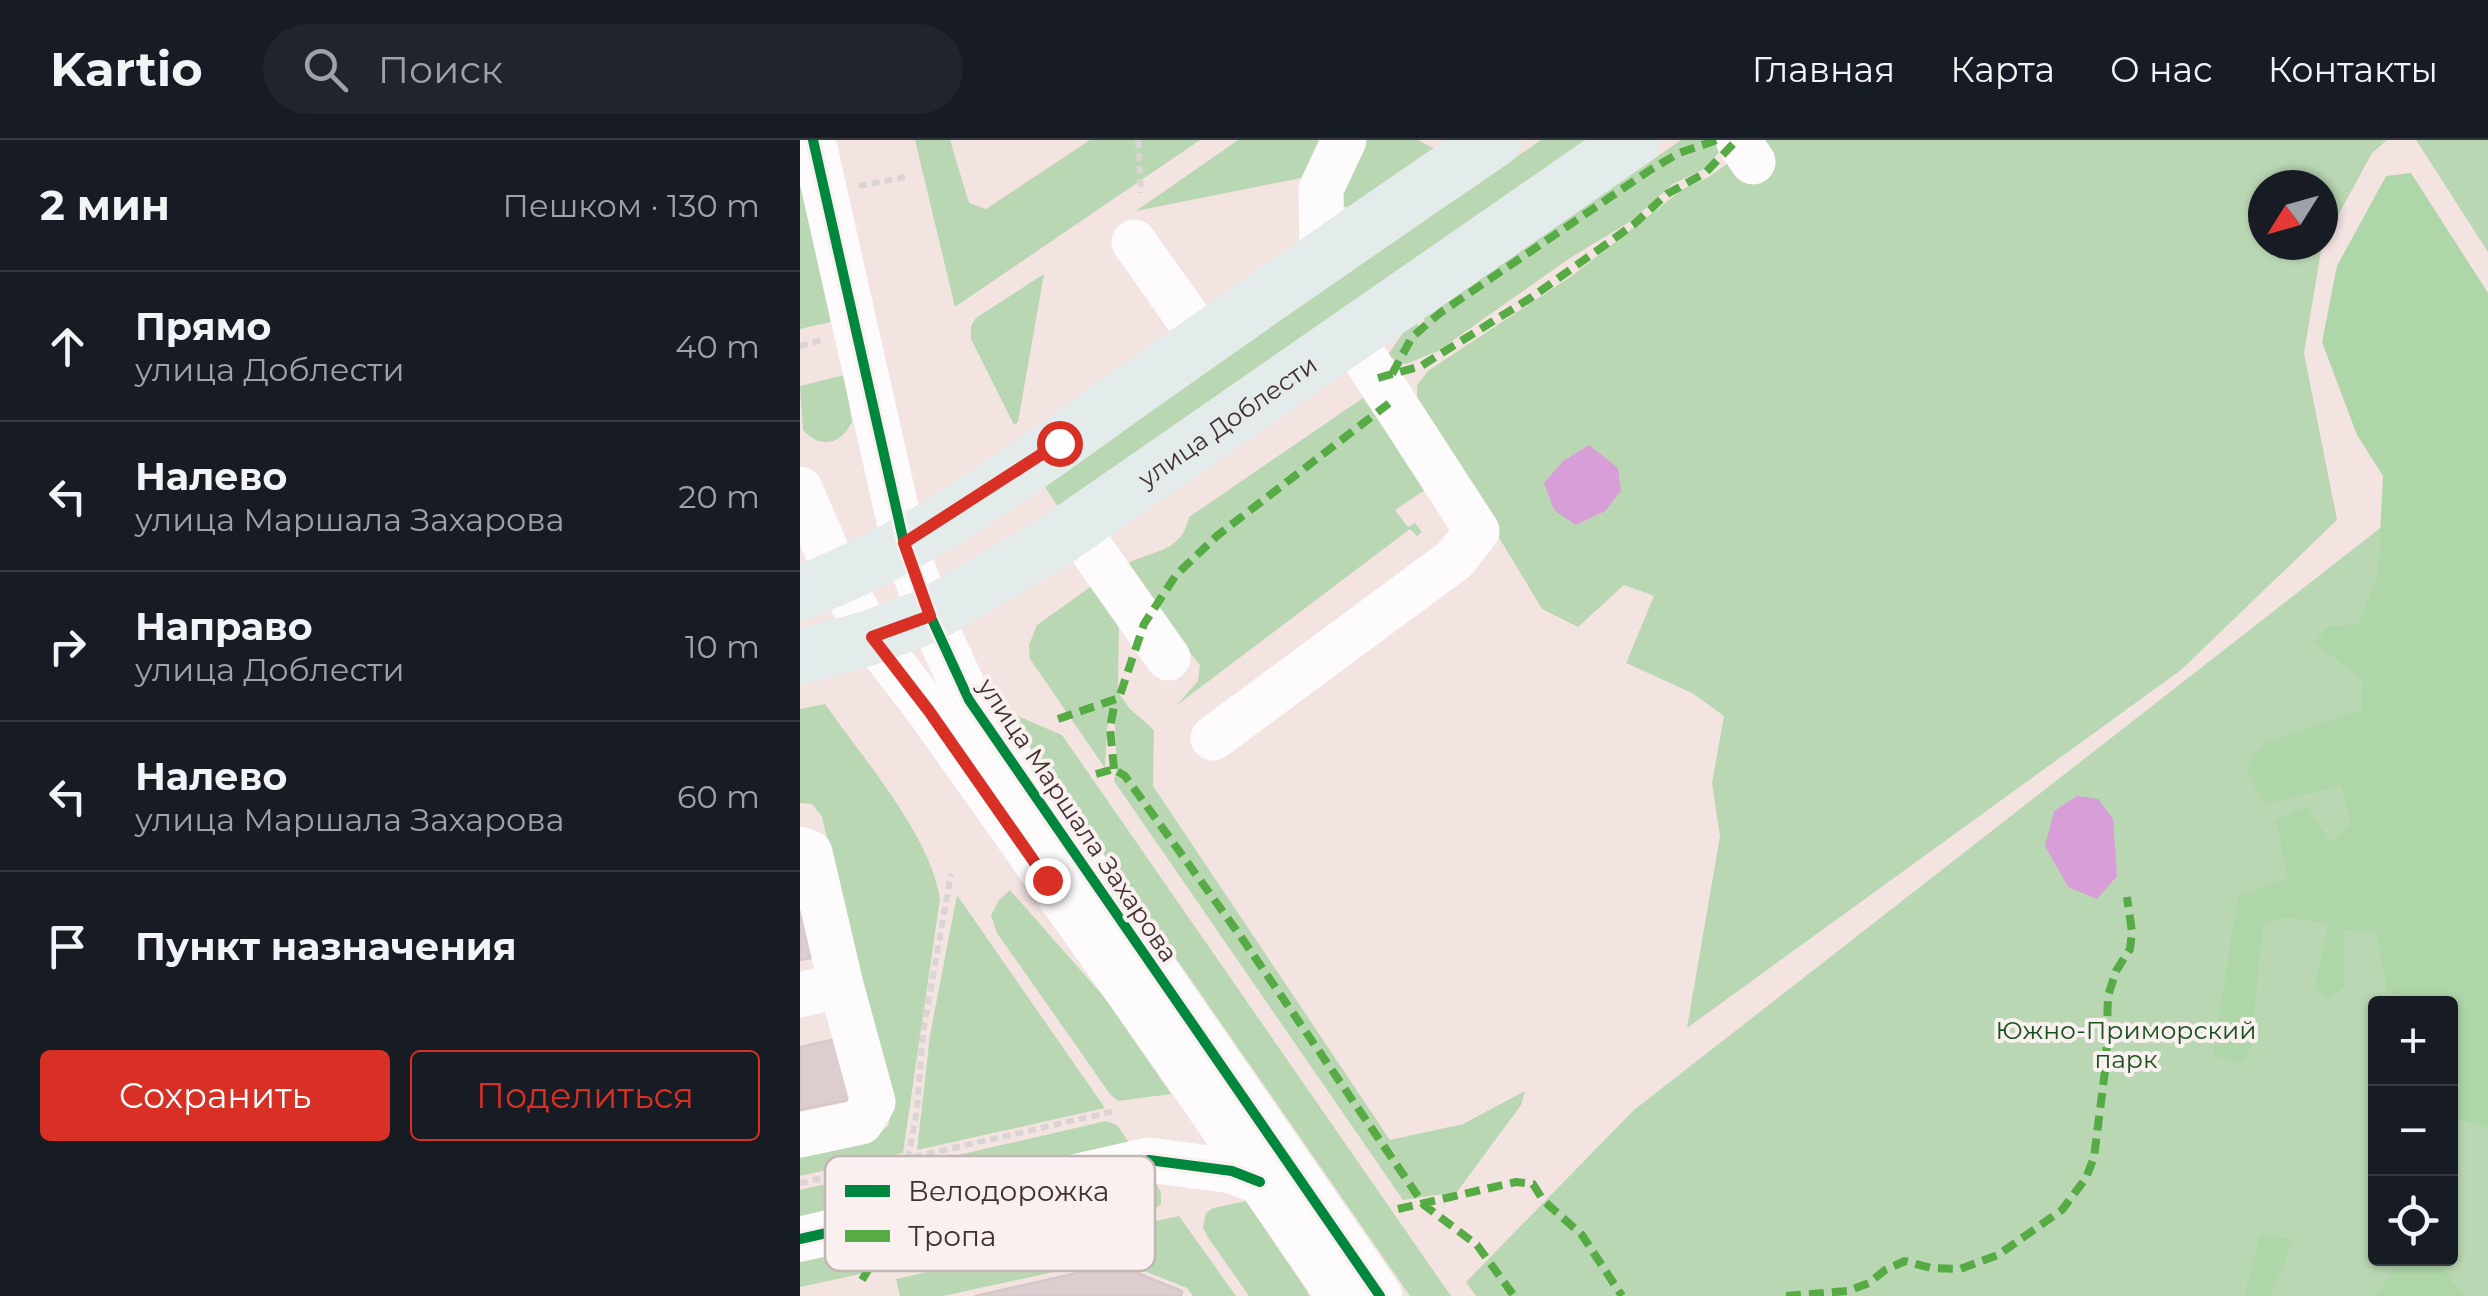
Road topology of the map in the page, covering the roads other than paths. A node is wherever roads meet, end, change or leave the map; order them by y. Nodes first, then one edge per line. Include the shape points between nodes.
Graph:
1 (814, 140) edge
2 (1344, 140) edge
3 (1494, 140) edge
4 (1633, 140) edge
5 (1134, 242) dead end
6 (1322, 258) junction
7 (1350, 335) junction
8 (1204, 341) junction
9 (800, 489) edge
10 (1075, 526) junction
11 (904, 543) junction
12 (820, 586) edge
13 (930, 616) junction
14 (872, 637) junction
15 (800, 658) edge
16 (1168, 658) dead end
17 (1214, 738) dead end
18 (800, 849) edge
19 (821, 990) edge
20 (1184, 1070) junction
21 (800, 1135) edge
22 (1155, 1158) edge
23 (1155, 1160) edge
24 (1260, 1182) junction
25 (825, 1233) edge
26 (800, 1239) edge
27 (1334, 1291) edge
28 (1380, 1296) edge

1 - 11 street, улица Маршала Захарова
2 - 6 street via 1320,189
3 - 6 main road
4 - 7 main road, улица Доблести
5 - 8 street
6 - 8 main road
7 - 10 main road, улица Доблести
7 - 17 street via 1477,531 1454,560
8 - 11 main road
9 - 12 street
10 - 13 main road, улица Доблести
10 - 16 street
11 - 12 main road
11 - 13 street, улица Маршала Захарова
12 - 14 street
13 - 14 main road, улица Доблести
13 - 28 street, улица Маршала Захарова via 969,700
14 - 15 main road, улица Доблести
14 - 20 street
18 - 19 street via 810,853
19 - 21 street via 873,1102 861,1122
20 - 22 street via 1184,1118
20 - 24 street
23 - 24 street via 1232,1171
24 - 27 street
25 - 26 street

